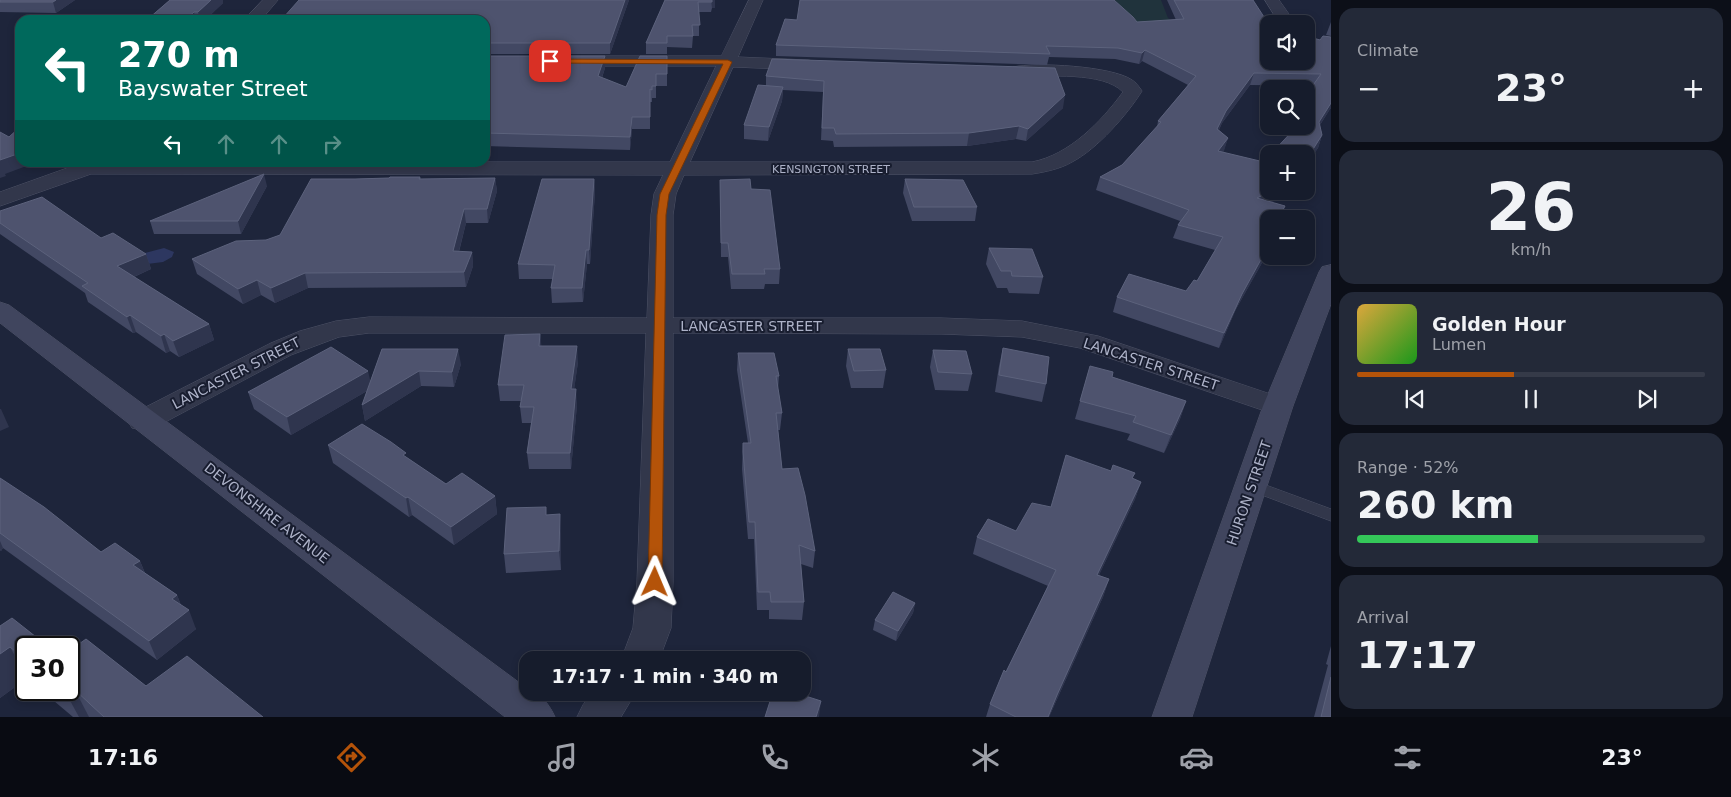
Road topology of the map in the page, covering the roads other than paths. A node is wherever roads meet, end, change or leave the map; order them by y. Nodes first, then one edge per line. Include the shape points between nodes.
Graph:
1 (271, 0) edge
2 (756, 0) edge
3 (1272, 0) edge
4 (257, 15) edge
5 (1282, 15) edge
6 (550, 61) edge
7 (728, 62) junction
8 (826, 65) edge
9 (1000, 71) edge
10 (89, 167) edge
11 (385, 167) edge
12 (676, 169) junction
13 (0, 200) edge
14 (1331, 273) edge
15 (0, 310) edge
16 (660, 326) junction
17 (1278, 406) junction
18 (143, 421) junction
19 (1252, 485) junction
20 (1331, 515) edge
21 (643, 651) edge
22 (610, 701) edge
23 (535, 717) edge
24 (597, 717) edge
25 (1172, 717) edge

1 - 4 street
2 - 7 street
3 - 5 street
6 - 7 street
7 - 8 street
7 - 12 street
9 - 12 street, KENSINGTON STREET via 1104,75 1125,82 1133,91 1073,154 1037,167 987,170
10 - 13 street, KENSINGTON STREET
11 - 12 street, KENSINGTON STREET
12 - 16 street via 665,194 662,215
14 - 17 main road, HURON STREET
15 - 18 main road, DEVONSHIRE AVENUE
16 - 17 street, LANCASTER STREET via 1022,329 1088,342
16 - 18 street, LANCASTER STREET via 368,325 336,329 281,349
16 - 21 street via 655,582 652,628
17 - 19 main road, HURON STREET
18 - 23 main road, DEVONSHIRE AVENUE
19 - 20 lane
19 - 25 main road, HURON STREET
22 - 24 street

